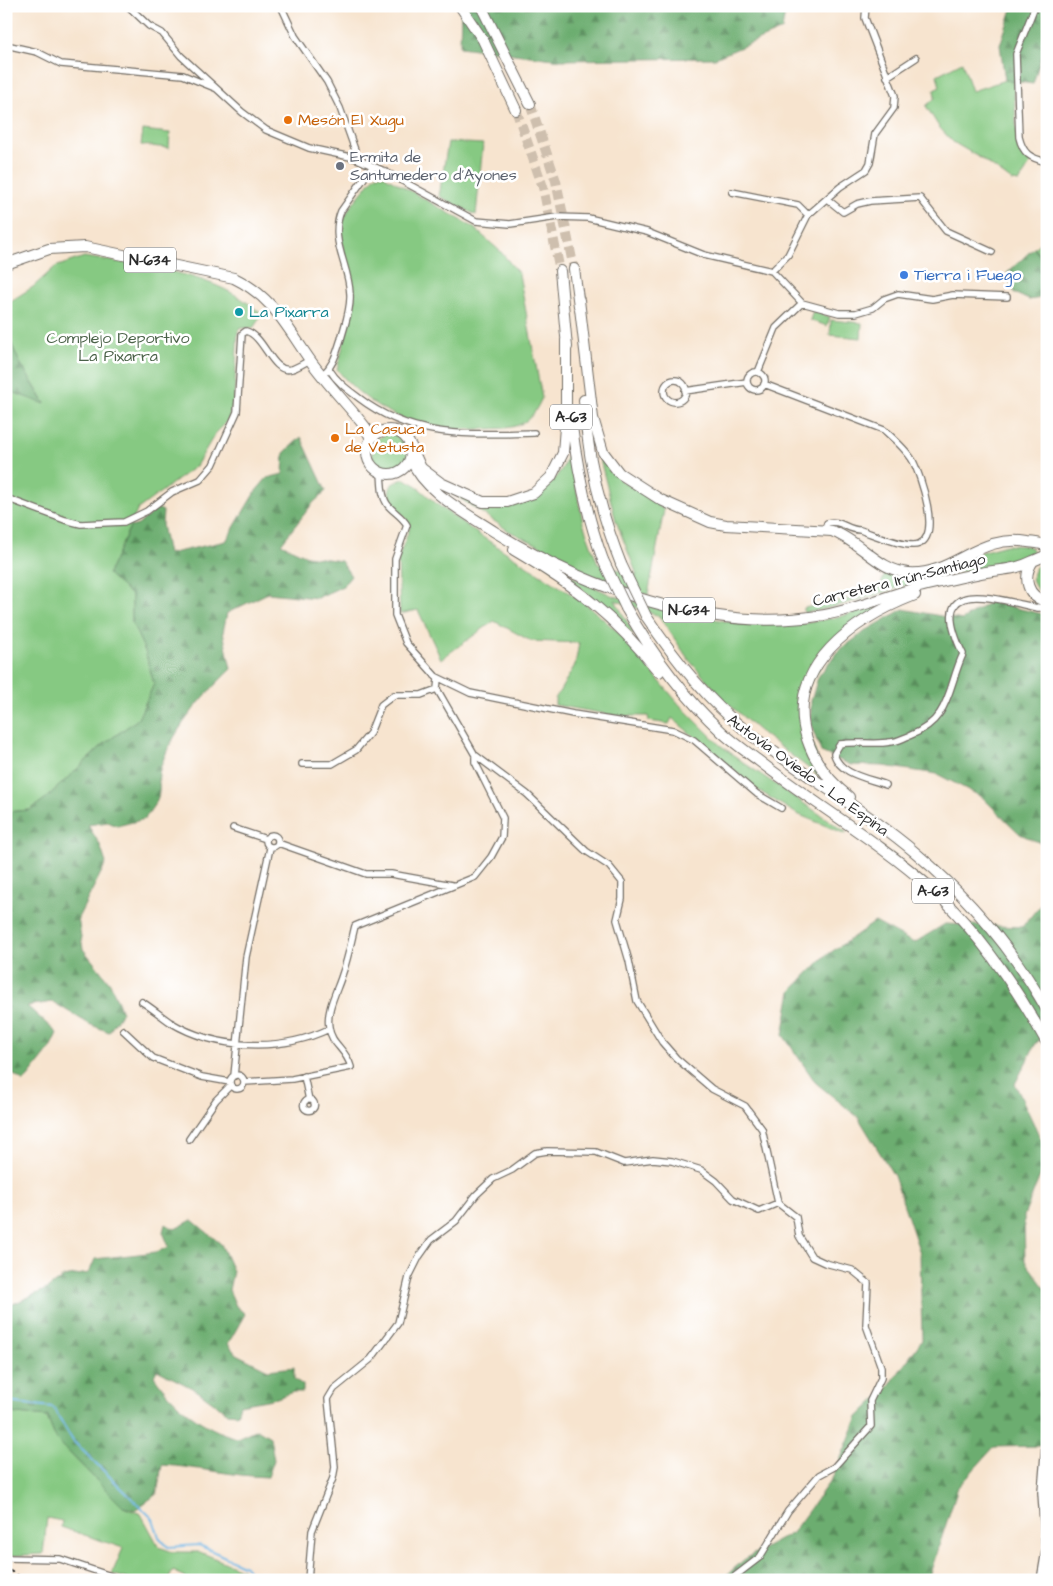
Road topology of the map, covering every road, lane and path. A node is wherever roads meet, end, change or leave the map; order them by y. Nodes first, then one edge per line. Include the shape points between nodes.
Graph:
1 (128, 6) edge
2 (281, 6) edge
3 (460, 6) edge
4 (481, 6) edge
5 (866, 6) edge
6 (1035, 6) edge
7 (6, 45) edge
8 (916, 58) dead end
9 (887, 77) junction
10 (218, 89) junction
11 (530, 104) tunnel mouth
12 (516, 110) tunnel mouth
13 (355, 158) junction
14 (1047, 162) edge
15 (372, 167) junction
16 (732, 192) dead end
17 (827, 199) junction
18 (808, 215) junction
19 (992, 252) dead end
20 (6, 264) edge
21 (574, 269) tunnel mouth
22 (560, 270) tunnel mouth
23 (772, 271) junction
24 (1007, 297) dead end
25 (579, 300) junction
26 (802, 303) junction
27 (566, 340) junction
28 (310, 360) junction
29 (326, 372) junction
30 (758, 372) junction
31 (747, 382) junction
32 (764, 384) junction
33 (685, 391) dead end
34 (357, 418) junction
35 (382, 430) junction
36 (534, 433) dead end
37 (371, 439) junction
38 (411, 446) junction
39 (410, 459) junction
40 (381, 473) junction
41 (397, 473) junction
42 (421, 479) junction
43 (6, 498) edge
44 (452, 503) junction
45 (825, 530) junction
46 (1030, 542) junction
47 (1047, 546) edge
48 (1039, 558) edge
49 (999, 572) junction
50 (945, 582) junction
51 (1027, 583) junction
52 (1042, 603) edge
53 (1047, 610) edge
54 (435, 676) junction
55 (437, 689) junction
56 (475, 755) junction
57 (302, 764) dead end
58 (780, 777) junction
59 (886, 785) dead end
60 (781, 808) dead end
61 (233, 828) dead end
62 (266, 839) junction
63 (278, 842) junction
64 (270, 848) junction
65 (917, 854) junction
66 (452, 885) junction
67 (142, 1002) dead end
68 (1047, 1010) edge
69 (329, 1029) junction
70 (123, 1030) dead end
71 (1047, 1043) edge
72 (237, 1044) junction
73 (234, 1076) junction
74 (304, 1076) junction
75 (244, 1082) junction
76 (230, 1084) junction
77 (309, 1100) dead end
78 (188, 1139) dead end
79 (778, 1203) junction
80 (1047, 1363) edge
81 (1047, 1374) edge
82 (1047, 1419) edge
83 (6, 1558) edge
84 (123, 1580) edge
85 (308, 1580) edge
86 (730, 1580) edge
87 (1040, 1580) edge

1 - 10 street via 149,26 162,33 181,56
2 - 13 street via 295,36 327,82 340,108
3 - 12 highway via 483,40
4 - 11 highway
5 - 9 street via 865,18
6 - 14 street via 1016,54 1019,137 1022,150 1028,156
7 - 10 street via 37,52 61,64 183,75
8 - 9 street
9 - 17 street via 895,96 894,108 875,134 870,163 866,170
10 - 13 street via 266,130 309,148
13 - 15 street
15 - 23 street via 476,221 510,224 557,217 588,218 647,232 704,254
15 - 29 street via 341,211 336,227 350,305 335,360
16 - 18 street via 798,206
17 - 18 street
17 - 19 street via 843,212 864,203 920,198 946,231
18 - 23 street via 788,255
20 - 28 highway, N-634 via 49,249 85,247 233,277 269,301
21 - 25 highway, Autovía Oviedo - La Espina / A-63
22 - 27 highway, Autovía Oviedo - La Espina / A-63
23 - 26 street
24 - 26 street via 953,295 932,299 898,294 856,313 839,313
25 - 45 highway via 593,418 603,452 619,473 661,500 718,524
25 - 65 highway, Autovía Oviedo - La Espina / A-63, bridge via 588,450 600,505 621,564 646,616 690,677 744,729
26 - 30 street via 776,328
27 - 38 highway via 563,453 551,477 534,493 515,501 495,503 466,496 421,468
27 - 58 highway, Autovía Oviedo - La Espina / A-63, bridge via 576,457 588,515 603,560 626,608 660,663 683,692 724,734
28 - 29 highway, N-634
28 - 43 street via 285,370 252,332 242,334 238,412 213,465 200,480 172,492 136,517 124,522 82,524
29 - 34 highway, N-634
29 - 36 street via 367,404 428,431
30 - 31 street via 749,375
30 - 32 street via 763,376
31 - 32 street via 755,390
31 - 33 street
32 - 45 street via 884,430 912,460 922,481 930,532 918,545 852,530 834,521 827,523
34 - 35 highway, N-634
34 - 37 highway, N-634
35 - 37 highway
35 - 38 highway, N-634 via 400,432
37 - 40 highway via 367,448 368,460
38 - 39 highway
39 - 41 highway
39 - 42 highway, Carretera Irún-Santiago / N-634
40 - 41 highway, N-634
40 - 54 street via 382,492 407,525 395,560 395,615 406,643
41 - 42 highway, Carretera Irún-Santiago / N-634
42 - 44 highway, Carretera Irún-Santiago / N-634
44 - 50 highway, Carretera Irún-Santiago / N-634 via 522,547 593,581 647,600 718,615 766,620 813,617
44 - 58 highway via 472,523 576,588 607,613 699,717 755,763
45 - 46 highway via 840,534 886,566 907,573 937,568 998,542
46 - 47 highway
46 - 48 highway
48 - 49 highway, Carretera Irún-Santiago / N-634 via 1018,569
48 - 51 highway via 1028,568
49 - 50 highway, Carretera Irún-Santiago / N-634
49 - 51 highway, Carretera Irún-Santiago / N-634 via 1014,575
50 - 65 highway via 878,612 831,646 811,674 803,701 808,741 827,776
51 - 52 highway, N-634
52 - 53 street
52 - 59 street via 982,596 966,597 954,606 953,632 964,654 941,715 924,730 900,740 840,744 834,754 843,768
54 - 55 street via 438,679
54 - 60 street via 470,692 573,714 673,730 694,740 757,794
55 - 56 street
55 - 57 street via 421,695 394,695 381,705 370,733 356,750 332,764
56 - 66 street via 475,762 503,818 502,837 492,857 475,877
56 - 79 street via 527,794 586,852 609,866 622,882 617,920 637,1001 662,1042 676,1058 712,1089 745,1106 762,1129
58 - 71 highway, Autovía Oviedo - La Espina / A-63 via 876,843 932,890 999,966
61 - 62 street
62 - 63 street via 275,836
62 - 64 street
63 - 64 street
63 - 66 street via 366,874 391,874
64 - 72 street via 246,957
65 - 68 highway, Autovía Oviedo - La Espina / A-63 via 991,929
66 - 69 street via 355,926 328,1017
67 - 72 street via 172,1022 208,1038
69 - 72 street via 314,1036 279,1043
69 - 74 street via 335,1043 348,1055 350,1066
70 - 76 street via 153,1058
72 - 73 street
73 - 75 street via 241,1076
73 - 76 street
74 - 75 street
74 - 77 street
75 - 76 street via 238,1089
76 - 78 street
79 - 85 street via 759,1211 733,1199 716,1181 689,1166 653,1160 624,1163 596,1152 535,1153 493,1179 456,1221 431,1240 409,1277 398,1323 371,1359 334,1389 328,1398 333,1478 312,1531
79 - 86 street via 796,1216 799,1236 812,1257 852,1270 868,1283 866,1325 881,1367 881,1378 870,1401 871,1426 834,1466 819,1475 788,1511 760,1557
80 - 81 street
82 - 87 street via 1041,1492 1045,1551
83 - 84 street via 60,1559

